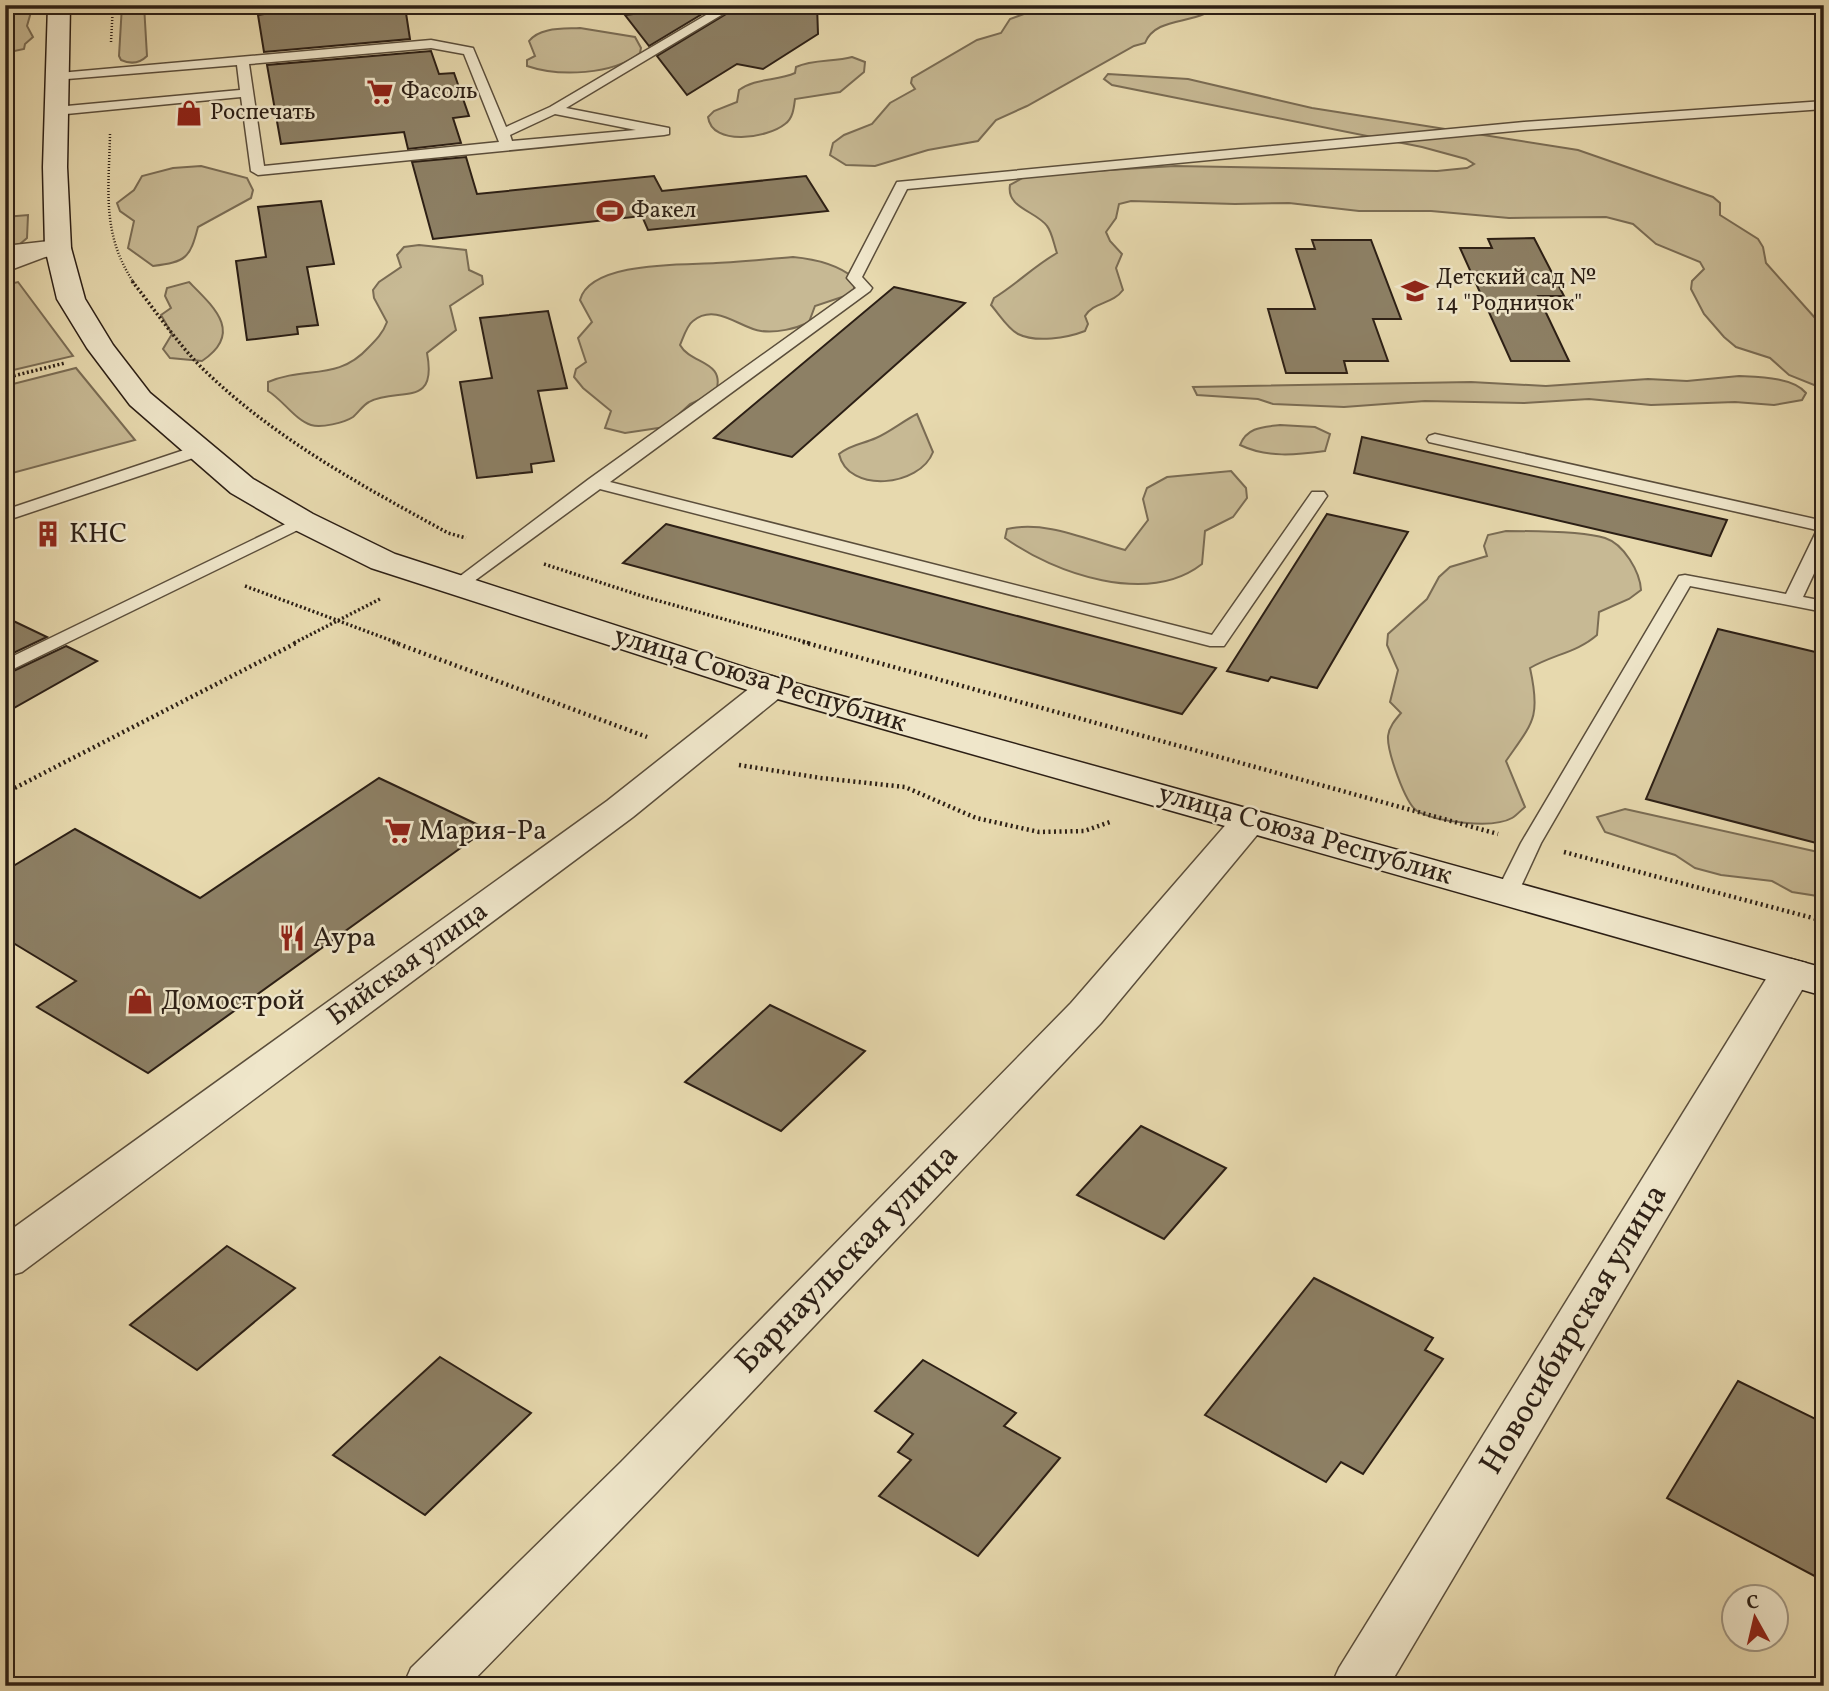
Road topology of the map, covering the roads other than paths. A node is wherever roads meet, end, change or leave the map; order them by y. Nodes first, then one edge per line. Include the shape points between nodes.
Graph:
1 (59, 5) edge
2 (272, 5) edge
3 (732, 5) edge
4 (259, 10) dead end
5 (242, 61) junction
6 (59, 78) junction
7 (247, 93) junction
8 (1824, 105) edge
9 (554, 110) junction
10 (56, 111) junction
11 (504, 140) junction
12 (58, 248) junction
13 (5, 254) edge
14 (5, 268) edge
15 (1435, 439) dead end
16 (200, 450) junction
17 (595, 483) junction
18 (1318, 496) dead end
19 (5, 516) edge
20 (302, 521) junction
21 (1824, 526) edge
22 (1824, 533) edge
23 (441, 581) junction
24 (1793, 601) junction
25 (1824, 607) edge
26 (5, 667) edge
27 (772, 687) junction
28 (1249, 821) junction
29 (1507, 893) junction
30 (1807, 978) edge
31 (5, 1259) edge
32 (431, 1686) edge
33 (1359, 1686) edge

1 - 6 street, улица Союза Республик
2 - 4 lane
3 - 9 lane
5 - 6 lane
5 - 7 lane
5 - 11 lane via 431,44 470,51
6 - 10 street, улица Союза Республик
7 - 10 lane
7 - 11 lane via 258,171
8 - 17 lane via 1538,125 902,185 854,278 865,288
9 - 11 lane
9 - 11 lane via 664,131
10 - 12 street, улица Союза Республик
12 - 13 street
12 - 14 lane
12 - 16 street, улица Союза Республик via 71,299 104,353 140,399
15 - 21 lane
16 - 19 lane
16 - 20 street, улица Союза Республик via 242,486
17 - 18 lane via 1217,642
17 - 23 lane via 503,551
20 - 23 street, улица Союза Республик via 383,561
20 - 26 lane
22 - 24 lane
23 - 27 street, улица Союза Республик
24 - 25 lane
24 - 29 lane via 1685,580 1531,843
27 - 28 street, улица Союза Республик
27 - 31 street, Бийская улица via 609,818
28 - 29 street, улица Союза Республик
28 - 32 street, Барнаульская улица via 1086,1013
29 - 30 street, улица Союза Республик
30 - 33 street, Новосибирская улица

